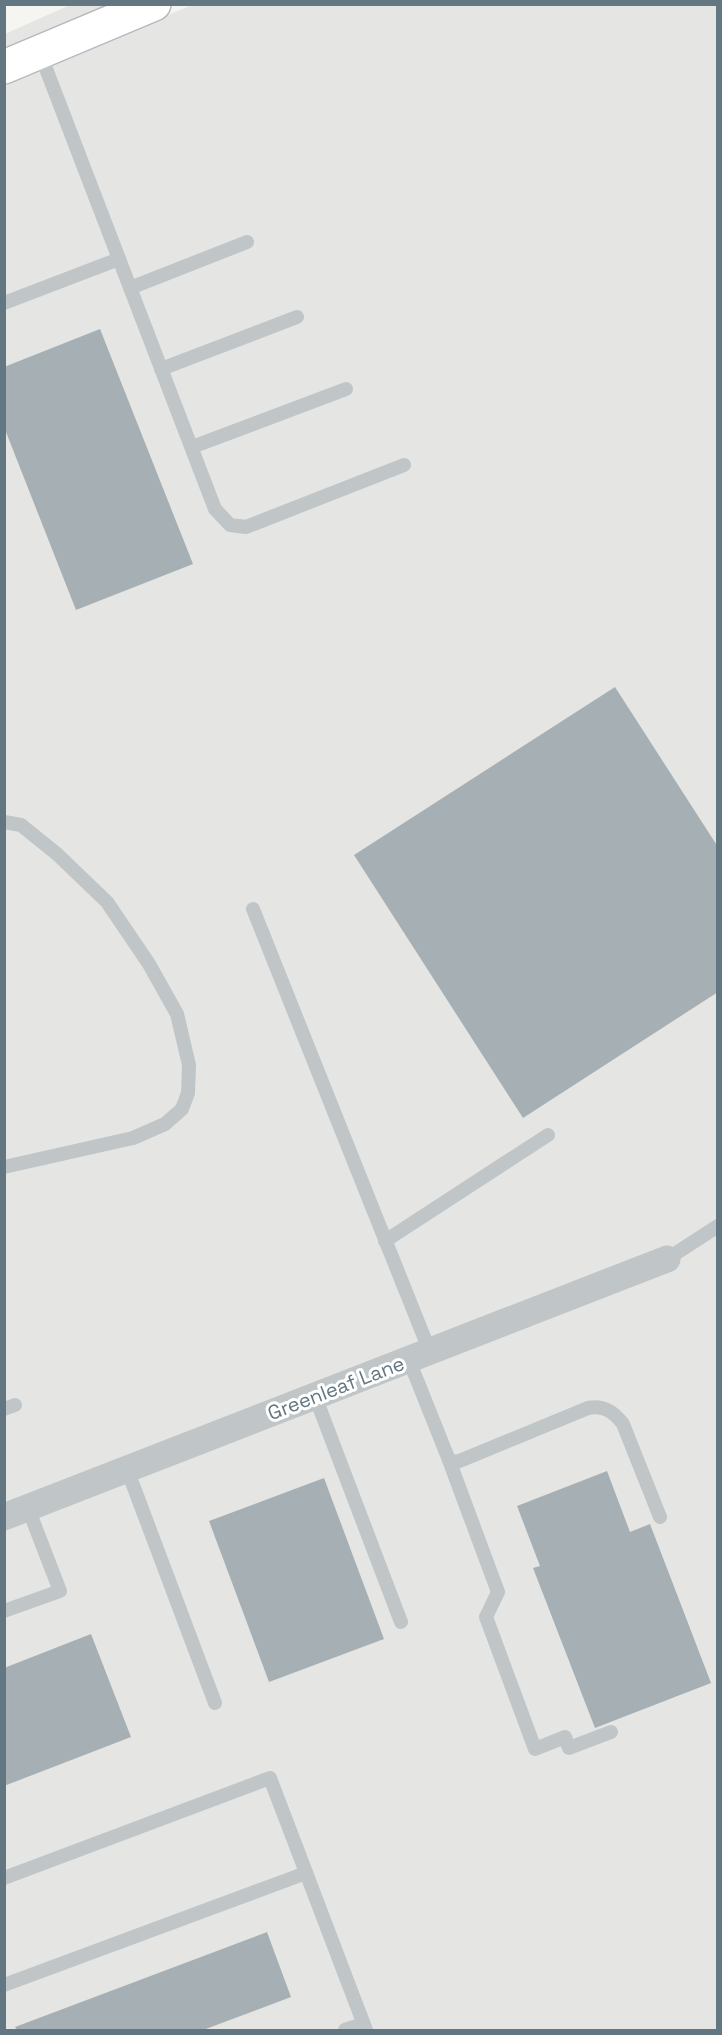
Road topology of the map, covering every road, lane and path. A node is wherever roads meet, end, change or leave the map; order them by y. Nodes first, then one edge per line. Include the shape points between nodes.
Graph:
1 (154, 4) edge
2 (40, 53) junction
3 (4, 67) edge
4 (247, 242) dead end
5 (119, 259) junction
6 (130, 288) junction
7 (4, 303) edge
8 (297, 317) dead end
9 (161, 369) junction
10 (346, 389) dead end
11 (192, 447) junction
12 (404, 465) dead end
13 (4, 822) edge
14 (253, 909) dead end
15 (548, 1135) dead end
16 (4, 1167) edge
17 (717, 1226) edge
18 (386, 1241) junction
19 (667, 1259) joint
20 (419, 1356) junction
21 (315, 1396) junction
22 (449, 1460) junction
23 (127, 1469) junction
24 (16, 1512) edge
25 (660, 1517) dead end
26 (4, 1611) edge
27 (401, 1622) dead end
28 (215, 1703) dead end
29 (611, 1732) dead end
30 (306, 1873) junction
31 (4, 1878) edge
32 (4, 1985) edge
33 (364, 2027) edge
34 (345, 2031) edge

1 - 2 street
2 - 3 street
2 - 5 lane
4 - 6 lane
5 - 6 lane
5 - 7 lane
6 - 9 lane
8 - 9 lane
9 - 11 lane
10 - 11 lane
11 - 12 lane via 215,509 230,525 246,527
13 - 16 lane via 21,825 107,902 177,1014 189,1065 189,1094 182,1109 165,1124 132,1138
14 - 18 lane
15 - 18 lane
17 - 19 lane
18 - 20 lane
19 - 20 street, Greenleaf Lane
20 - 21 street, Greenleaf Lane
20 - 22 lane
21 - 23 street, Greenleaf Lane
21 - 27 lane
22 - 25 lane via 457,1462 596,1406 616,1414 623,1424
22 - 29 lane via 498,1592 486,1617 535,1749 565,1737 569,1748
23 - 24 street, Greenleaf Lane
23 - 28 lane
24 - 26 lane via 60,1591
30 - 31 lane via 270,1778
30 - 32 lane
30 - 33 lane
33 - 34 lane

